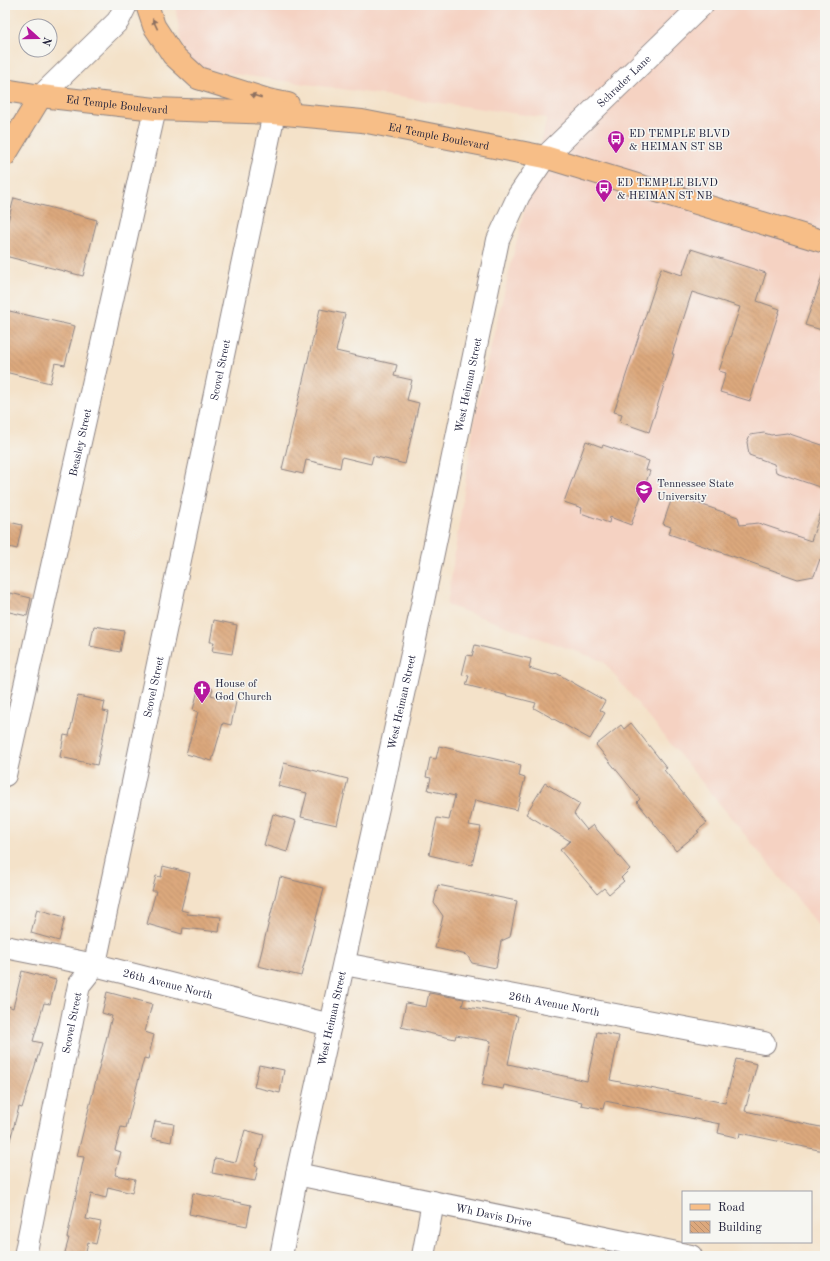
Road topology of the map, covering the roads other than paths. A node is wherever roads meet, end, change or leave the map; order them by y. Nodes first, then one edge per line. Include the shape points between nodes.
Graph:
1 (126, 5) edge
2 (147, 5) edge
3 (702, 5) edge
4 (5, 90) edge
5 (41, 96) junction
6 (155, 109) junction
7 (274, 113) junction
8 (362, 121) junction
9 (5, 155) edge
10 (545, 157) junction
11 (825, 242) edge
12 (5, 775) edge
13 (5, 947) edge
14 (344, 964) junction
15 (95, 965) junction
16 (330, 1025) junction
17 (764, 1043) dead end
18 (297, 1174) junction
19 (432, 1202) junction
20 (25, 1256) edge
21 (281, 1256) edge
22 (423, 1256) edge
23 (691, 1256) edge

1 - 5 street via 118,21
8 -> 2 main road via 268,100 198,78 173,55 154,26
3 - 10 street, Schrader Lane
4 - 5 main road, Ed Temple Boulevard
5 - 6 main road, Ed Temple Boulevard
5 - 9 main road
6 - 7 main road, Ed Temple Boulevard
6 - 12 street, Beasley Street
7 - 8 main road, Ed Temple Boulevard
7 - 15 street, Scovel Street
8 - 10 main road, Ed Temple Boulevard
10 - 11 main road, Ed Temple Boulevard
10 - 14 street, West Heiman Street via 519,196 498,240
13 - 15 street, 26th Avenue North
14 - 16 street, West Heiman Street
14 - 17 street, 26th Avenue North
15 - 16 street, 26th Avenue North
15 - 20 street, Scovel Street via 79,985
16 - 18 street, West Heiman Street
18 - 19 street, Wh Davis Drive
18 - 21 street, West Heiman Street
19 - 22 street
19 - 23 street, Wh Davis Drive

